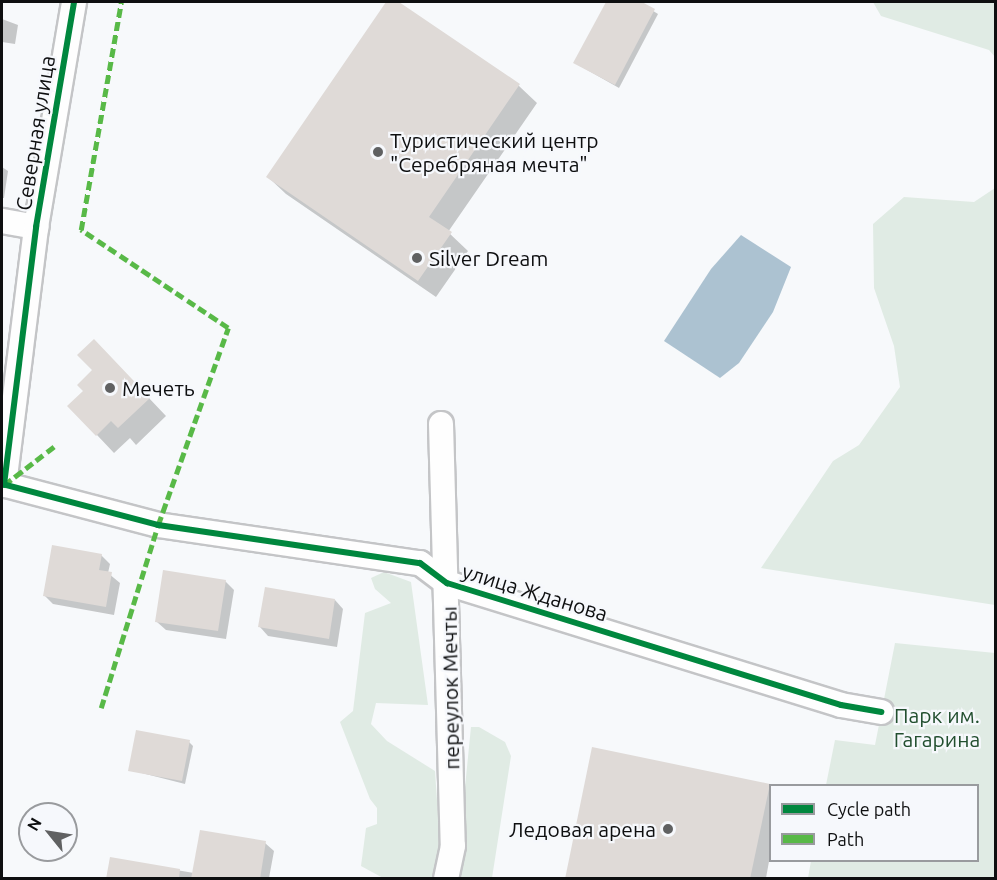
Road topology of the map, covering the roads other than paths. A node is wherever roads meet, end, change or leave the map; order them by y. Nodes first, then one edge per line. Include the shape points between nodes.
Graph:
1 (74, 2) edge
2 (2, 221) edge
3 (36, 227) junction
4 (441, 424) dead end
5 (3, 484) edge
6 (447, 583) junction
7 (881, 712) dead end
8 (446, 879) edge

1 - 3 street, Северная улица
2 - 3 street
3 - 5 street, Северная улица
4 - 6 street, переулок Мечты
5 - 6 street, улица Жданова via 158,525 420,563
6 - 7 street, улица Жданова via 841,705
6 - 8 street, переулок Мечты via 453,846

